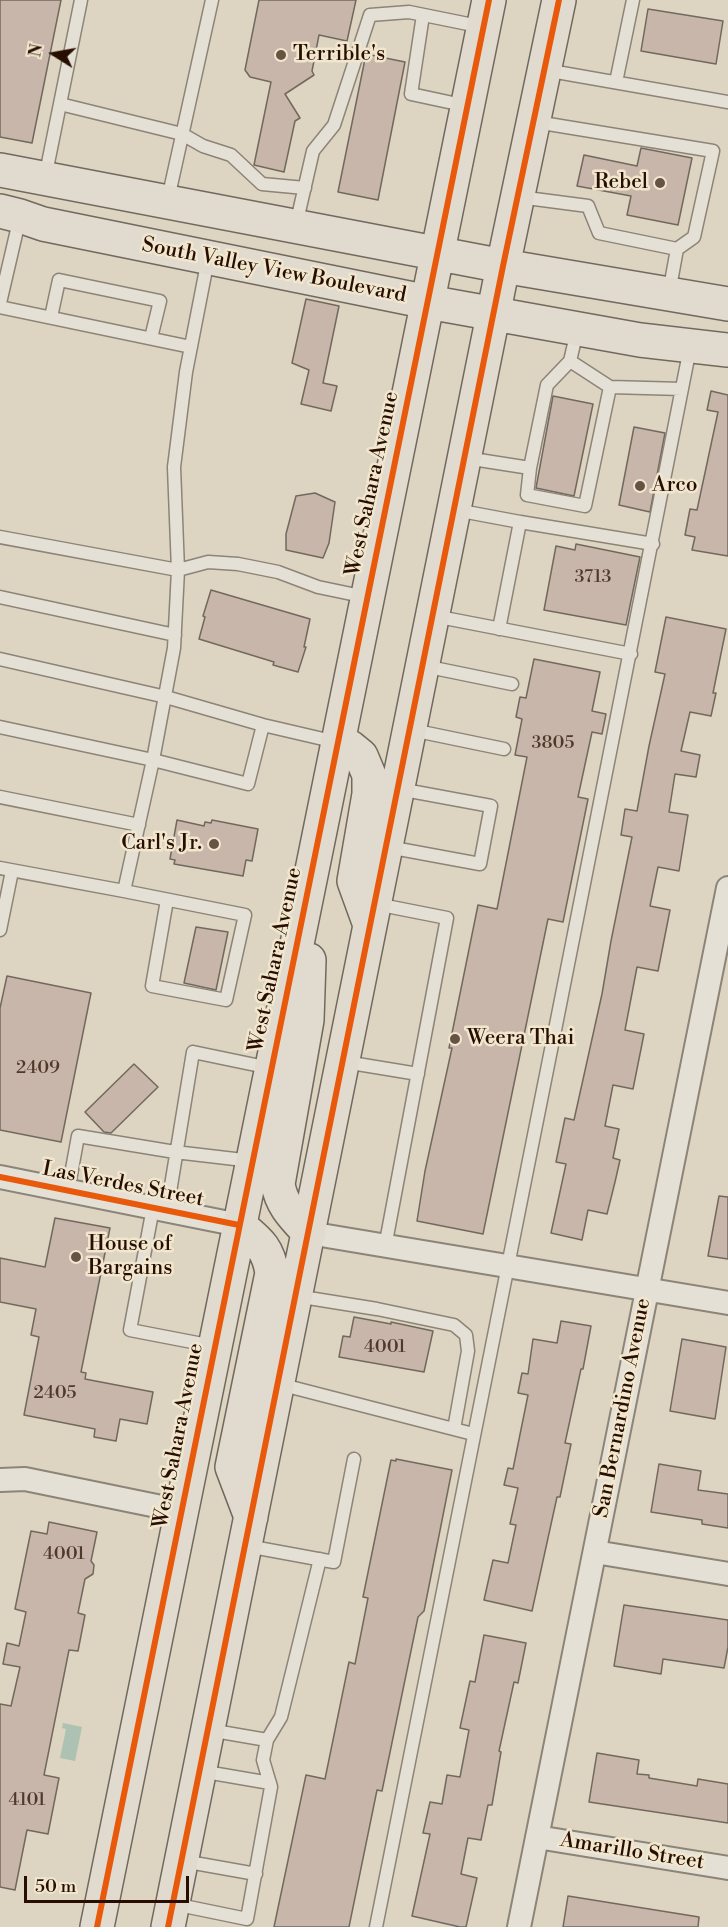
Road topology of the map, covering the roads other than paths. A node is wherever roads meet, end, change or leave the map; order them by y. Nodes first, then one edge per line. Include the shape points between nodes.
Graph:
1 (81, 0) edge
2 (212, 0) edge
3 (559, 0) edge
4 (633, 0) edge
5 (411, 6) edge
6 (486, 14) edge
7 (423, 15) junction
8 (544, 70) junction
9 (616, 82) junction
10 (728, 102) edge
11 (60, 104) junction
12 (467, 106) junction
13 (534, 121) junction
14 (182, 134) junction
15 (0, 170) edge
16 (0, 176) edge
17 (45, 179) junction
18 (305, 188) junction
19 (518, 197) junction
20 (168, 201) junction
21 (10, 214) edge
22 (296, 226) junction
23 (677, 249) junction
24 (437, 253) junction
25 (208, 258) junction
26 (503, 266) junction
27 (669, 294) junction
28 (428, 302) junction
29 (728, 304) edge
30 (0, 305) edge
31 (494, 314) junction
32 (51, 318) junction
33 (578, 329) junction
34 (152, 339) junction
35 (691, 346) junction
36 (191, 347) junction
37 (728, 350) edge
38 (570, 361) junction
39 (610, 387) junction
40 (682, 389) junction
41 (465, 458) junction
42 (530, 468) junction
43 (454, 510) junction
44 (520, 522) junction
45 (0, 537) edge
46 (653, 544) junction
47 (178, 570) junction
48 (0, 597) edge
49 (367, 597) junction
50 (433, 616) junction
51 (500, 629) junction
52 (175, 635) junction
53 (631, 654) junction
54 (0, 660) edge
55 (423, 666) junction
56 (512, 684) dead end
57 (166, 697) junction
58 (262, 725) junction
59 (0, 727) edge
60 (410, 730) junction
61 (337, 742) junction
62 (504, 749) dead end
63 (153, 760) junction
64 (399, 789) junction
65 (0, 797) edge
66 (139, 825) junction
67 (387, 846) junction
68 (312, 869) junction
69 (6, 870) edge
70 (728, 888) edge
71 (124, 891) junction
72 (168, 900) junction
73 (373, 916) junction
74 (0, 930) edge
75 (343, 1062) junction
76 (271, 1068) junction
77 (418, 1074) junction
78 (175, 1152) junction
79 (252, 1161) junction
80 (0, 1177) edge
81 (68, 1191) junction
82 (160, 1209) junction
83 (239, 1225) junction
84 (309, 1233) junction
85 (385, 1247) junction
86 (507, 1266) junction
87 (646, 1290) junction
88 (296, 1296) junction
89 (728, 1303) edge
90 (214, 1346) junction
91 (278, 1384) junction
92 (454, 1429) junction
93 (473, 1434) junction
94 (354, 1459) dead end
95 (0, 1480) edge
96 (181, 1511) junction
97 (248, 1532) junction
98 (595, 1552) junction
99 (320, 1559) junction
100 (728, 1574) edge
101 (208, 1730) junction
102 (267, 1740) junction
103 (200, 1771) junction
104 (270, 1783) junction
105 (537, 1837) junction
106 (182, 1861) junction
107 (728, 1868) edge
108 (256, 1874) junction
109 (170, 1915) edge
110 (97, 1927) edge
111 (376, 1927) edge
112 (519, 1927) edge

1 - 11 lane
2 - 14 lane
3 - 8 main road
4 - 9 lane
5 - 7 lane
5 - 18 lane via 370,15 334,125 313,151
6 - 7 lane
6 - 12 main road, West Sahara Avenue
7 - 12 lane via 411,94
8 - 9 lane
8 - 13 main road
9 - 10 lane
11 - 14 lane
11 - 17 lane
12 - 24 main road, West Sahara Avenue
13 - 19 main road
13 - 23 lane via 713,151 694,237
14 - 18 lane via 231,155 262,184
14 - 20 lane
15 - 17 main road
16 - 17 main road
17 - 20 main road
18 - 22 lane
19 - 23 lane via 588,206 599,233
19 - 26 main road
20 - 22 main road
21 - 25 main road, South Valley View Boulevard
21 - 30 lane
22 - 24 main road
23 - 27 lane
24 - 26 main road
24 - 28 main road, West Sahara Avenue
25 - 28 main road, South Valley View Boulevard
25 - 36 lane
26 - 27 main road
26 - 31 main road
27 - 29 main road
28 - 31 main road, South Valley View Boulevard
28 - 49 main road, West Sahara Avenue
30 - 32 lane
31 - 33 main road, South Valley View Boulevard
31 - 41 main road
32 - 34 lane
32 - 34 lane via 58,280 160,301
33 - 35 main road, South Valley View Boulevard
33 - 38 lane
34 - 36 lane
35 - 37 main road, South Valley View Boulevard
35 - 40 lane
36 - 47 lane via 174,467
38 - 39 lane
38 - 42 lane via 547,385
39 - 40 lane
39 - 42 lane via 585,506 527,495
40 - 46 lane
41 - 42 lane
41 - 43 main road
43 - 44 lane
43 - 50 main road
44 - 46 lane
44 - 51 lane
45 - 47 lane
46 - 53 lane
47 - 49 lane via 208,562 238,564
47 - 52 lane
48 - 52 lane
49 - 61 main road, West Sahara Avenue
50 - 51 lane
50 - 55 main road
51 - 53 lane
52 - 57 lane
53 - 86 lane
54 - 57 lane
55 - 56 lane
55 - 60 main road
57 - 58 lane
57 - 63 lane
58 - 61 lane
58 - 63 lane via 248,784
59 - 63 lane
60 - 62 lane
60 - 64 main road
61 - 68 main road, West Sahara Avenue
61 - 73 main road via 361,756 369,775 354,881
63 - 66 lane
64 - 67 main road
64 - 67 lane via 491,806 480,864
65 - 66 lane
66 - 71 lane
67 - 73 main road
68 - 76 main road, West Sahara Avenue
68 - 84 main road via 307,1020 278,1184 286,1207
69 - 71 lane
69 - 74 lane
70 - 87 street, San Bernardino Avenue
71 - 72 lane
72 - 72 lane via 245,915 226,1000 152,986
73 - 75 main road
73 - 77 lane via 447,918
75 - 77 lane
75 - 84 main road
76 - 78 lane via 193,1052
76 - 79 main road, West Sahara Avenue
77 - 85 lane
78 - 79 lane
78 - 81 lane via 78,1136
78 - 82 lane
79 - 83 main road, West Sahara Avenue
80 - 81 street, Las Verdes Street
81 - 82 street, Las Verdes Street
82 - 83 street, Las Verdes Street
82 - 90 lane via 130,1330
83 - 90 main road, West Sahara Avenue
83 - 97 main road via 262,1243 272,1273 232,1467
84 - 85 street
84 - 88 main road
85 - 86 street
86 - 87 street
86 - 93 lane
87 - 89 street
87 - 98 street, San Bernardino Avenue
88 - 91 main road
88 - 92 lane via 454,1325 466,1335 468,1351
90 - 96 main road, West Sahara Avenue
91 - 92 lane
91 - 97 main road
92 - 93 lane
93 - 111 lane
94 - 99 lane via 334,1562
95 - 96 street via 25,1479
96 - 110 main road, West Sahara Avenue
97 - 99 lane
97 - 101 main road
98 - 100 street
98 - 105 street, San Bernardino Avenue
99 - 102 lane via 281,1717
101 - 102 lane
101 - 103 main road
102 - 104 lane via 263,1760
103 - 104 lane
103 - 106 main road
104 - 108 lane
105 - 107 street, Amarillo Street
105 - 112 street, San Bernardino Avenue
106 - 108 lane
106 - 109 main road
108 - 109 lane via 247,1919

